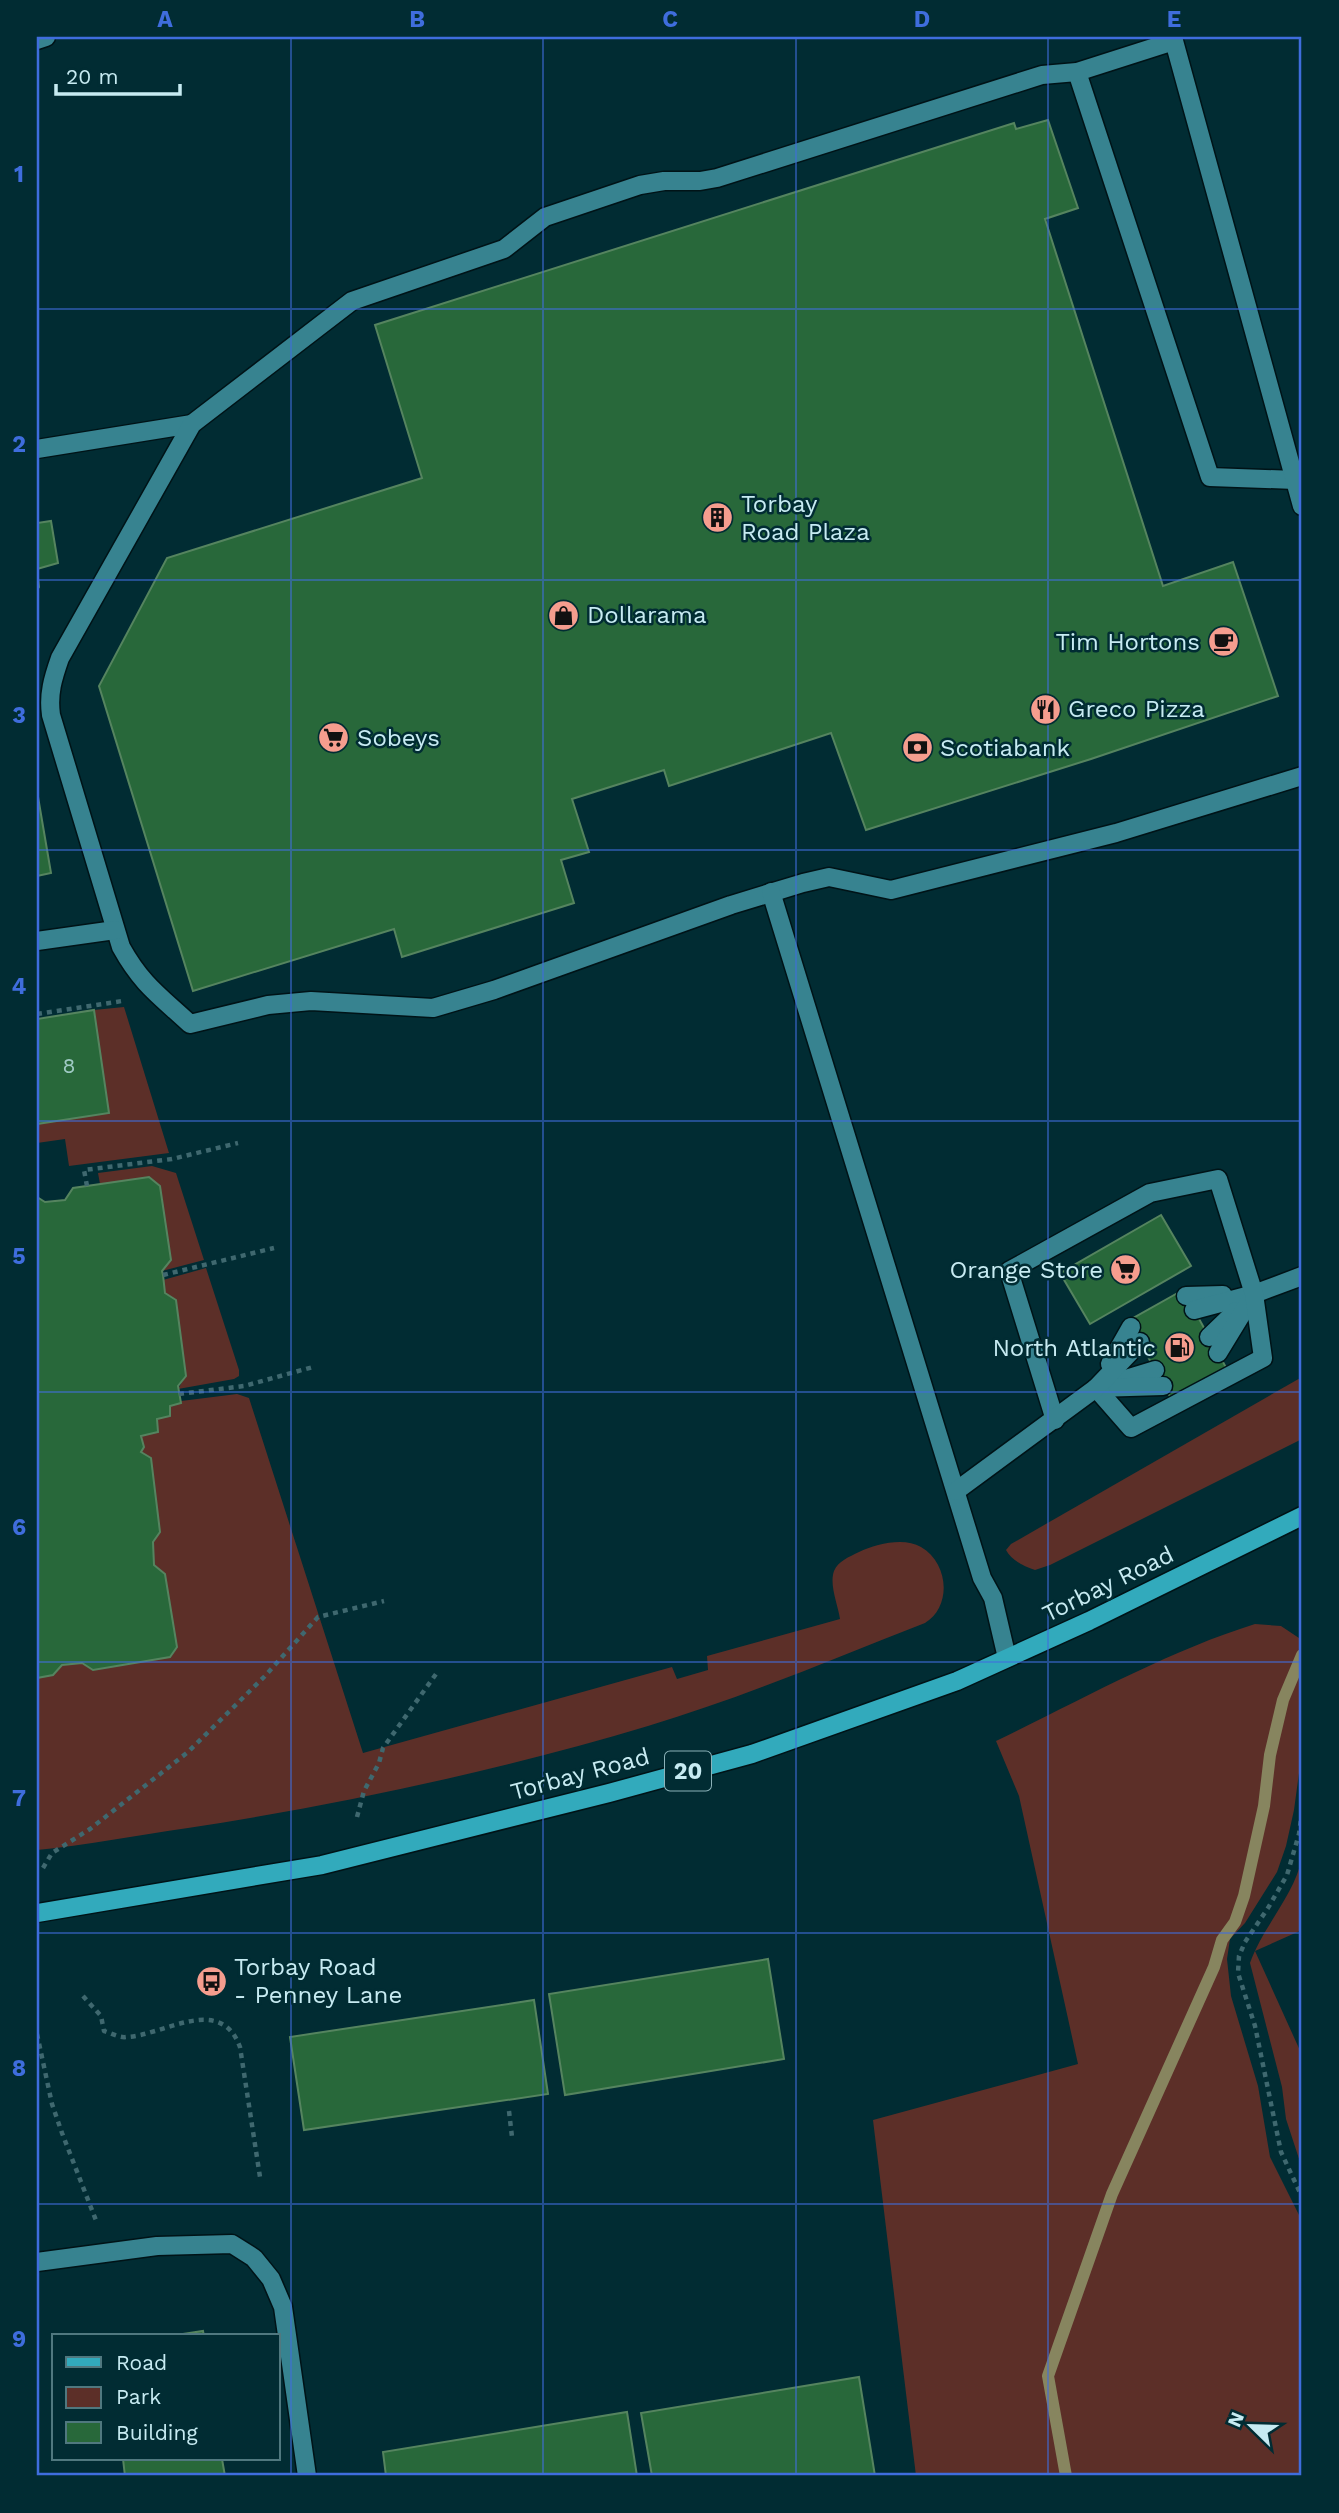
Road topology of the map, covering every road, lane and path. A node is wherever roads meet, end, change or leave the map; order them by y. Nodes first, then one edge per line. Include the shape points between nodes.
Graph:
1 (46, 37) edge
2 (37, 40) edge
3 (1077, 72) junction
4 (192, 424) junction
5 (37, 449) edge
6 (1299, 479) edge
7 (1302, 506) edge
8 (1302, 776) edge
9 (771, 892) junction
10 (115, 930) junction
11 (37, 941) edge
12 (155, 995) junction
13 (37, 1014) edge
14 (238, 1143) dead end
15 (87, 1186) dead end
16 (274, 1248) dead end
17 (163, 1275) dead end
18 (1302, 1276) edge
19 (1254, 1294) junction
20 (1190, 1303) dead end
21 (1135, 1335) dead end
22 (1209, 1337) dead end
23 (1218, 1353) dead end
24 (313, 1367) dead end
25 (1159, 1378) dead end
26 (1096, 1388) junction
27 (179, 1394) dead end
28 (1055, 1420) junction
29 (956, 1491) junction
30 (1302, 1516) edge
31 (384, 1601) dead end
32 (1007, 1658) junction
33 (436, 1674) dead end
34 (1302, 1811) edge
35 (357, 1817) dead end
36 (43, 1868) dead end
37 (37, 1913) edge
38 (83, 1996) dead end
39 (37, 2034) edge
40 (509, 2111) dead end
41 (512, 2137) dead end
42 (260, 2177) dead end
43 (1302, 2197) edge
44 (99, 2227) dead end
45 (37, 2262) edge
46 (307, 2476) edge

1 - 2 street
3 - 4 street via 1042,75 717,178 640,185 545,217 504,249 352,301
3 - 6 street via 1210,477
3 - 6 street via 1174,41
4 - 5 street
4 - 10 street via 75,630 52,680 49,699
6 - 7 street
8 - 9 street via 1116,833 891,890 829,877
9 - 12 street via 433,1008 311,1001 268,1005 190,1024
9 - 29 street
10 - 11 street
10 - 12 street via 134,972
12 - 13 path
14 - 15 path via 172,1159 84,1170
16 - 17 path
18 - 19 street
19 - 20 street
19 - 22 street
19 - 23 street
19 - 26 street via 1262,1357 1131,1428
19 - 28 street via 1218,1180 1150,1193 1009,1271
21 - 26 street
24 - 27 path via 244,1386
25 - 26 street
26 - 28 street
28 - 29 street
29 - 32 street via 982,1578 993,1598
30 - 32 main road, Torbay Road / 20
31 - 36 path via 318,1617 188,1752 52,1853
32 - 37 main road, Torbay Road / 20 via 752,1754 609,1793 322,1865
33 - 35 path via 383,1748
34 - 43 path via 1287,1875 1245,1942 1238,1973 1255,2026 1281,2152
38 - 42 path via 101,2016 104,2031 124,2038 194,2020 209,2020 235,2034
39 - 44 path via 52,2104
40 - 41 path
45 - 46 street via 157,2246 232,2244 254,2258 271,2279 283,2307

